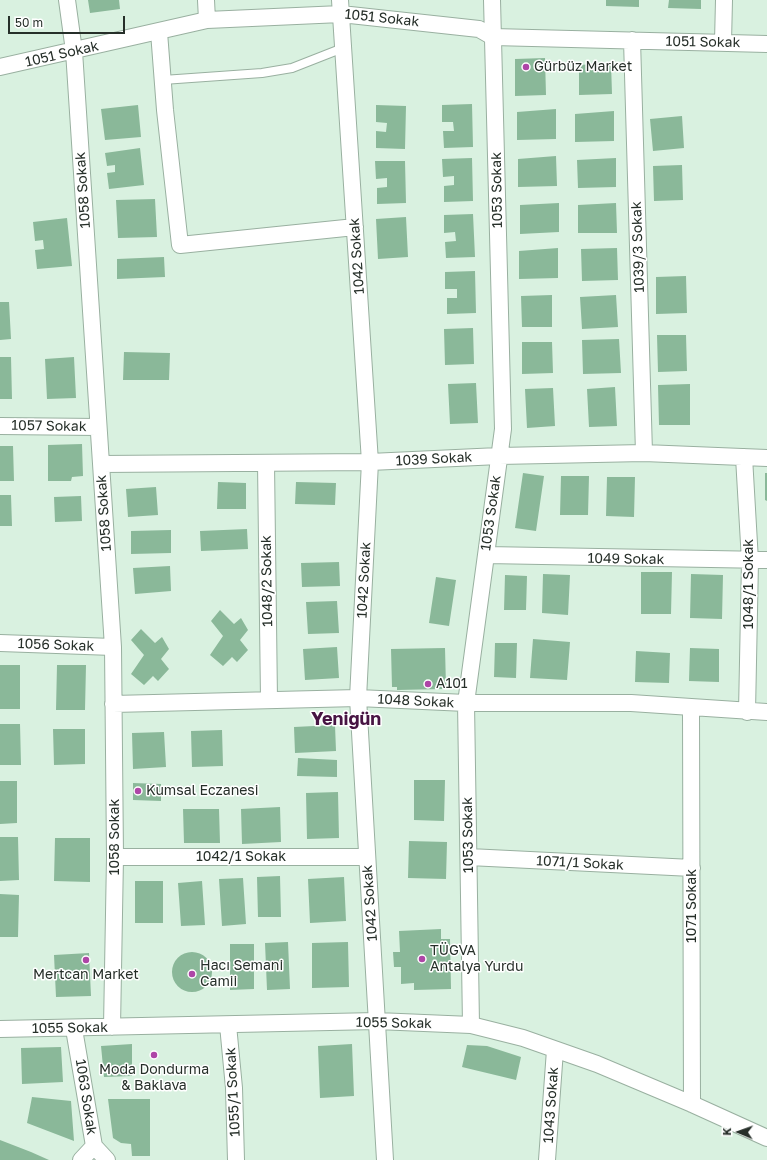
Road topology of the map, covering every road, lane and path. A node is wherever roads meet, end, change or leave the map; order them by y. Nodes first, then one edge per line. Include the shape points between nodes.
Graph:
1 (67, 0) edge
2 (206, 0) edge
3 (492, 0) edge
4 (724, 0) edge
5 (340, 7) edge
6 (207, 20) junction
7 (159, 32) junction
8 (493, 37) junction
9 (632, 40) junction
10 (723, 42) junction
11 (767, 44) edge
12 (343, 48) junction
13 (74, 51) junction
14 (0, 67) edge
15 (163, 80) junction
16 (355, 227) junction
17 (0, 426) edge
18 (98, 427) junction
19 (644, 453) junction
20 (499, 456) junction
21 (744, 457) junction
22 (767, 458) edge
23 (370, 462) junction
24 (266, 463) junction
25 (101, 464) junction
26 (486, 555) junction
27 (767, 560) edge
28 (750, 561) junction
29 (0, 643) edge
30 (113, 647) junction
31 (358, 698) junction
32 (269, 700) junction
33 (466, 703) junction
34 (113, 704) junction
35 (692, 708) junction
36 (748, 712) junction
37 (767, 712) edge
38 (115, 857) junction
39 (367, 857) junction
40 (469, 857) junction
41 (692, 868) junction
42 (377, 1021) junction
43 (228, 1025) junction
44 (471, 1025) junction
45 (112, 1027) junction
46 (74, 1028) junction
47 (0, 1029) edge
48 (555, 1050) junction
49 (692, 1104) junction
50 (767, 1138) edge
51 (94, 1146) junction
52 (80, 1160) edge
53 (107, 1160) edge
54 (236, 1160) edge
55 (385, 1160) edge
56 (547, 1160) edge

1 - 13 street, 1058 Sokak
2 - 6 street
3 - 8 street, 1053 Sokak
4 - 10 street
5 - 6 street, 1051 Sokak
5 - 8 street, 1051 Sokak via 479,29
5 - 12 street, 1042 Sokak
6 - 7 street, 1051 Sokak
7 - 13 street, 1051 Sokak
7 - 15 street
8 - 9 street, 1051 Sokak
8 - 20 street, 1053 Sokak via 503,429
9 - 10 street, 1051 Sokak
9 - 19 street, 1039/3 Sokak
10 - 11 street, 1051 Sokak
12 - 15 lane via 284,69 262,73
12 - 16 street, 1042 Sokak
13 - 14 street, 1051 Sokak
13 - 18 street, 1058 Sokak
15 - 16 street via 180,245
16 - 23 street, 1042 Sokak
17 - 18 street, 1057 Sokak
18 - 25 street, 1058 Sokak
19 - 20 street, 1039 Sokak
19 - 21 street, 1039 Sokak
20 - 23 street, 1039 Sokak
20 - 26 street, 1053 Sokak
21 - 22 street, 1039 Sokak
21 - 28 street, 1048/1 Sokak
23 - 24 street, 1039 Sokak
23 - 31 street, 1042 Sokak
24 - 25 street, 1039 Sokak
24 - 32 street, 1048/2 Sokak
25 - 30 street, 1058 Sokak
26 - 28 street, 1049 Sokak
26 - 33 street, 1053 Sokak
27 - 28 street, 1049 Sokak
28 - 36 street, 1048/1 Sokak
29 - 30 street, 1056 Sokak
30 - 34 street, 1058 Sokak
31 - 32 street, 1048 Sokak
31 - 33 street, 1048 Sokak
31 - 39 street, 1042 Sokak
32 - 34 street, 1048 Sokak
33 - 35 street, 1048 Sokak via 631,703
33 - 40 street, 1053 Sokak
34 - 38 street, 1058 Sokak
35 - 36 street, 1048 Sokak
35 - 41 street, 1071 Sokak
36 - 37 street, 1048 Sokak
38 - 39 street, 1042/1 Sokak
38 - 45 street, 1058 Sokak
39 - 42 street, 1042 Sokak
40 - 41 street, 1071/1 Sokak
40 - 44 street, 1053 Sokak
41 - 49 street, 1071 Sokak
42 - 43 street, 1055 Sokak
42 - 44 street, 1055 Sokak
42 - 55 street, 1042 Sokak
43 - 45 street, 1055 Sokak
43 - 54 street, 1055/1 Sokak via 234,1088
44 - 48 street, 1055 Sokak via 523,1038
45 - 46 street, 1055 Sokak
46 - 47 street, 1055 Sokak
46 - 51 street, 1063 Sokak
48 - 49 street, 1055 Sokak via 604,1067
48 - 56 street, 1043 Sokak
49 - 50 street, 1055 Sokak
51 - 52 street
51 - 53 street, 1063 Sokak

